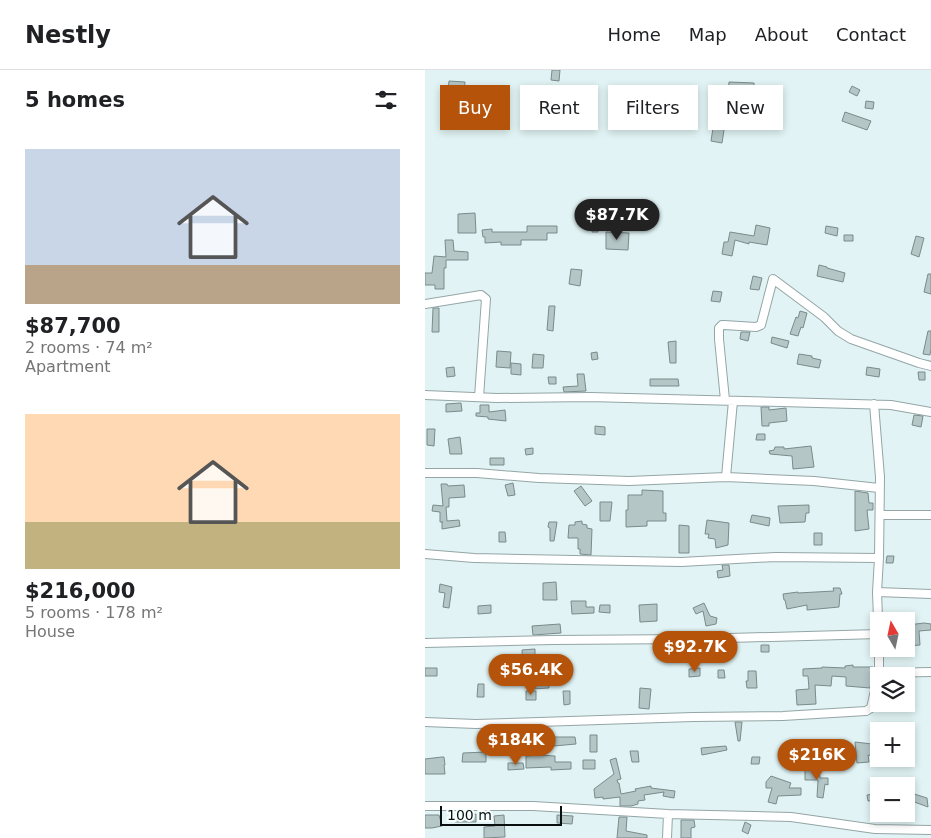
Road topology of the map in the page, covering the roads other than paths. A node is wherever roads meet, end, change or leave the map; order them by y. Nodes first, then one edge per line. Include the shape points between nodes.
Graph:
1 (425, 304) edge
2 (931, 366) edge
3 (425, 394) edge
4 (479, 397) junction
5 (729, 401) junction
6 (874, 404) junction
7 (931, 412) edge
8 (425, 472) edge
9 (726, 478) junction
10 (879, 488) junction
11 (880, 515) junction
12 (931, 515) edge
13 (425, 554) edge
14 (879, 558) junction
15 (877, 592) junction
16 (931, 594) edge
17 (878, 612) edge
18 (870, 634) edge
19 (425, 643) edge
20 (915, 672) edge
21 (931, 672) edge
22 (870, 709) edge
23 (425, 722) edge
24 (425, 806) edge
25 (668, 814) junction
26 (931, 830) edge
27 (667, 838) edge

1 - 4 street via 481,295 485,299
2 - 5 street via 851,339 773,279 761,325 722,325 719,328
3 - 4 street
4 - 5 street
5 - 6 street
5 - 9 street
6 - 7 street
6 - 10 street
8 - 9 street via 629,481
9 - 10 street via 814,480
10 - 11 street
11 - 12 street
11 - 14 street
13 - 14 street via 681,562 775,557
14 - 15 street
15 - 16 street
15 - 17 street
18 - 19 street
20 - 21 street
22 - 23 street via 783,716 476,724
24 - 25 street via 533,806
25 - 26 street via 791,817 875,829
25 - 27 street

